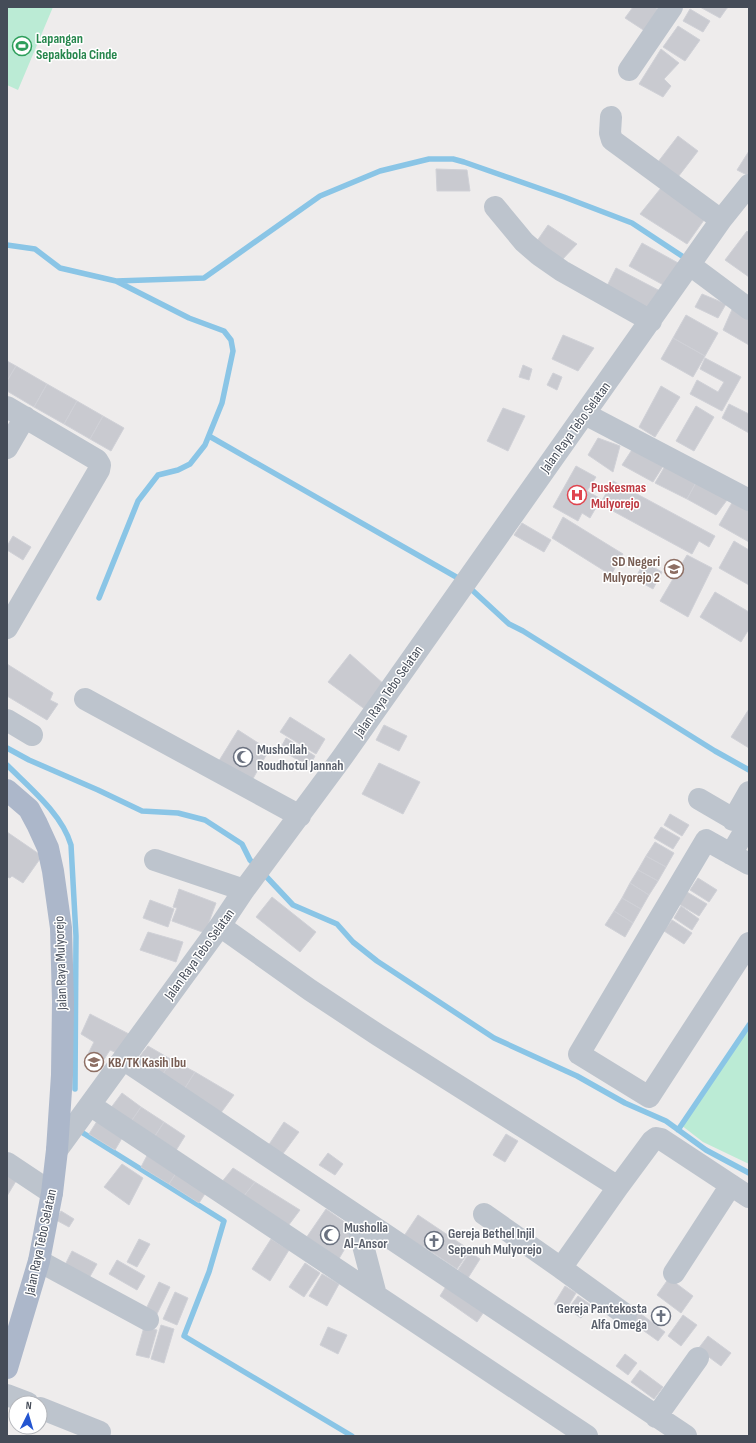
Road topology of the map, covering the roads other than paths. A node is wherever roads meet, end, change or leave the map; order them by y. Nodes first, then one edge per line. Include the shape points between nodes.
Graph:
1 (672, 7) edge
2 (629, 70) dead end
3 (611, 117) dead end
4 (749, 185) edge
5 (495, 206) dead end
6 (721, 220) junction
7 (690, 265) junction
8 (749, 309) edge
9 (650, 321) junction
10 (16, 412) edge
11 (585, 414) junction
12 (7, 448) edge
13 (749, 500) edge
14 (7, 628) edge
15 (86, 699) dead end
16 (7, 720) edge
17 (32, 735) dead end
18 (7, 790) edge
19 (749, 792) edge
20 (699, 800) dead end
21 (300, 816) junction
22 (738, 821) edge
23 (706, 840) junction
24 (740, 859) edge
25 (155, 860) dead end
26 (248, 885) junction
27 (220, 926) junction
28 (749, 944) edge
29 (123, 1059) junction
30 (90, 1105) junction
31 (57, 1150) junction
32 (7, 1163) edge
33 (618, 1187) junction
34 (740, 1191) edge
35 (52, 1194) junction
36 (484, 1214) dead end
37 (355, 1216) junction
38 (39, 1261) junction
39 (561, 1268) junction
40 (674, 1273) dead end
41 (376, 1295) junction
42 (626, 1315) dead end
43 (148, 1320) dead end
44 (698, 1358) dead end
45 (7, 1368) edge
46 (48, 1411) edge
47 (661, 1426) edge
48 (100, 1432) dead end
49 (587, 1436) edge
50 (686, 1436) edge

1 - 2 street
3 - 6 street via 612,140
4 - 6 street, Jalan Raya Tebo Selatan
5 - 9 street via 524,242 539,255
6 - 7 street, Jalan Raya Tebo Selatan
7 - 8 street
7 - 9 street, Jalan Raya Tebo Selatan
9 - 11 street, Jalan Raya Tebo Selatan
10 - 12 street
10 - 14 street via 97,460 100,465
11 - 13 street
11 - 21 street, Jalan Raya Tebo Selatan
15 - 21 street
16 - 17 street
18 - 31 main road, Jalan Raya Mulyorejo via 28,809 38,824 48,848 61,928 62,1075
19 - 22 street
20 - 22 street
21 - 26 street, Jalan Raya Tebo Selatan
22 - 23 street
22 - 24 street
23 - 24 street
23 - 28 street via 579,1054 649,1097
25 - 26 street
26 - 27 street, Jalan Raya Tebo Selatan
27 - 29 street, Jalan Raya Tebo Selatan
27 - 33 street via 354,1019
29 - 30 street, Jalan Raya Tebo Selatan
29 - 37 street
30 - 31 street, Jalan Raya Tebo Selatan
30 - 41 street
31 - 35 main road, Jalan Raya Tebo Selatan
32 - 35 street
33 - 34 street via 652,1141 661,1138
33 - 39 street
34 - 40 street
35 - 38 main road, Jalan Raya Tebo Selatan
36 - 39 street
37 - 41 street
37 - 47 street via 504,1313
38 - 43 street
38 - 45 main road, Jalan Raya Tebo Selatan
39 - 42 street
41 - 49 street
44 - 47 street
46 - 48 street
47 - 50 street

